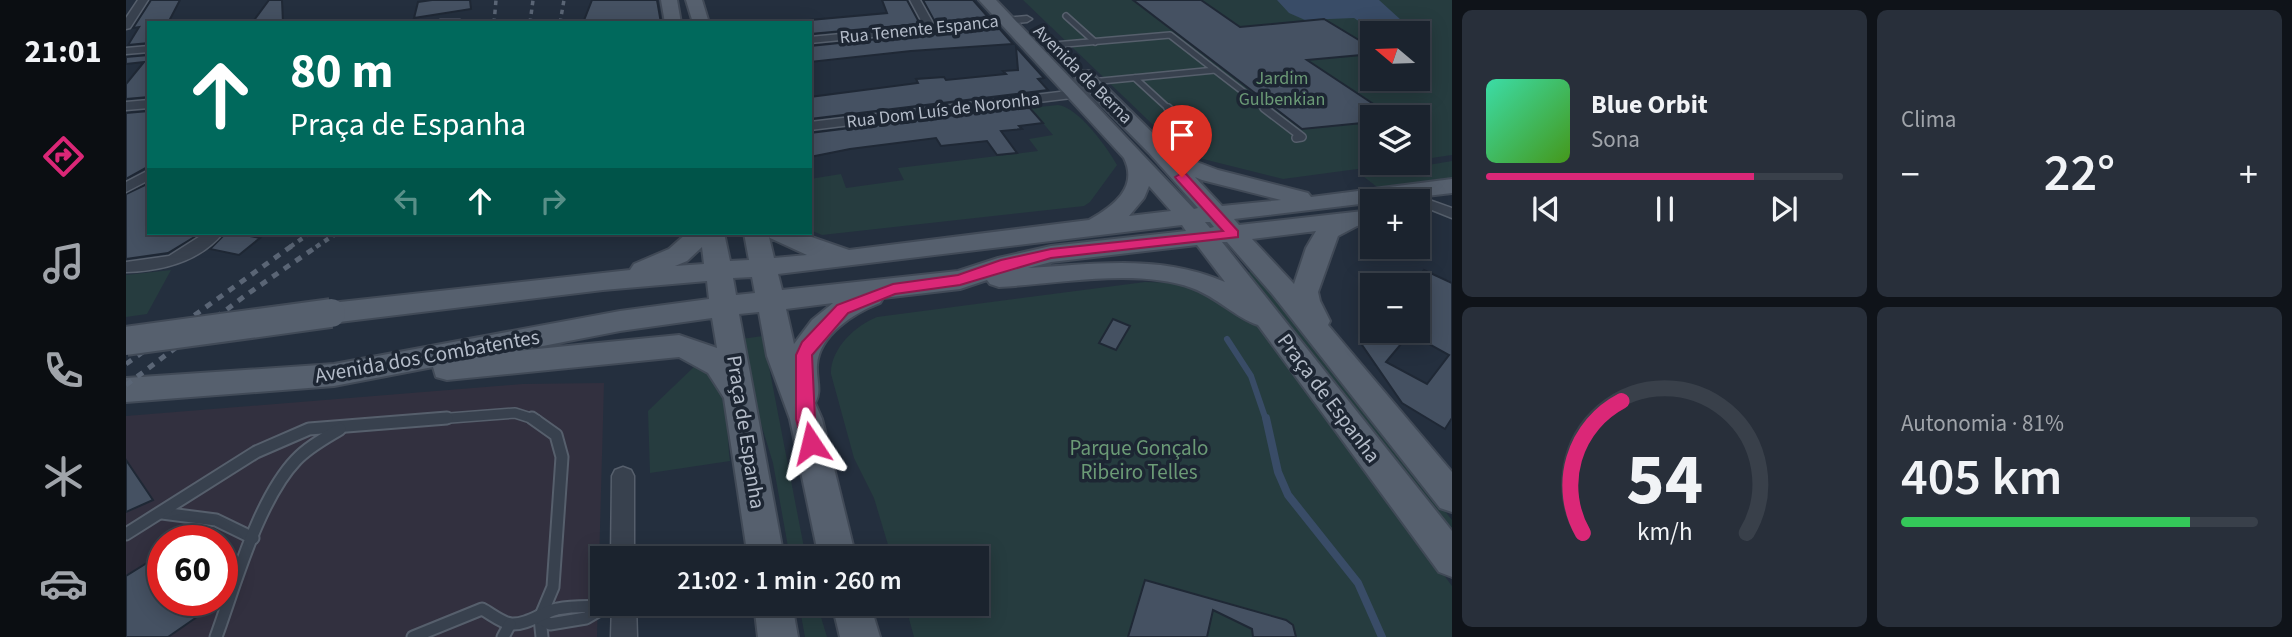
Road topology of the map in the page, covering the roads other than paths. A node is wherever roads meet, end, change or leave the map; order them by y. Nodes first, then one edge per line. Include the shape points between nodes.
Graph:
1 (143, 0) edge
2 (669, 0) edge
3 (694, 0) edge
4 (915, 0) edge
5 (987, 0) edge
6 (1008, 0) edge
7 (1066, 16) dead end
8 (1027, 19) junction
9 (1006, 20) junction
10 (673, 21) edge
11 (700, 21) edge
12 (126, 26) edge
13 (930, 27) junction
14 (812, 40) edge
15 (1095, 42) junction
16 (1054, 45) junction
17 (147, 49) edge
18 (126, 51) edge
19 (1215, 70) junction
20 (1135, 78) junction
21 (1084, 88) junction
22 (147, 104) edge
23 (126, 106) edge
24 (1172, 112) dead end
25 (812, 126) edge
26 (1296, 138) dead end
27 (1157, 148) junction
28 (1130, 151) junction
29 (147, 175) edge
30 (1452, 186) edge
31 (126, 188) edge
32 (1352, 213) edge
33 (1211, 226) junction
34 (1082, 229) junction
35 (212, 235) edge
36 (700, 235) edge
37 (712, 235) edge
38 (755, 235) edge
39 (784, 235) edge
40 (866, 257) junction
41 (126, 267) edge
42 (763, 268) junction
43 (720, 272) junction
44 (960, 280) junction
45 (603, 281) junction
46 (893, 289) junction
47 (770, 301) junction
48 (726, 306) junction
49 (126, 341) edge
50 (1295, 352) junction
51 (1340, 359) junction
52 (334, 375) junction
53 (126, 390) edge
54 (741, 402) junction
55 (806, 419) junction
56 (341, 428) junction
57 (623, 476) dead end
58 (1452, 497) edge
59 (162, 513) junction
60 (126, 534) edge
61 (253, 538) junction
62 (623, 546) edge
63 (764, 546) edge
64 (835, 546) edge
65 (1452, 560) edge
66 (591, 616) edge
67 (619, 616) edge
68 (775, 616) edge
69 (854, 616) edge
70 (540, 618) junction
71 (510, 624) junction
72 (216, 637) edge
73 (413, 637) edge
74 (503, 637) edge
75 (542, 637) edge
76 (624, 637) edge
77 (778, 637) edge
78 (860, 637) edge

1 - 12 street
2 - 10 main road
3 - 11 main road
4 - 13 street
5 - 9 main road, Avenida de Berna
6 - 8 main road, Avenida de Berna
7 - 15 lane
8 - 9 street, Rua Tenente Espanca
8 - 16 main road, Avenida de Berna
9 - 13 street, Rua Tenente Espanca
9 - 21 main road, Avenida de Berna
13 - 14 street, Rua Tenente Espanca
15 - 16 lane
15 - 19 lane via 1170,35
16 - 21 main road, Avenida de Berna
17 - 18 street
19 - 20 lane
19 - 26 lane via 1302,137
20 - 21 lane
20 - 24 lane
21 - 25 street, Rua Dom Luís de Noronha
21 - 27 main road, Avenida de Berna
21 - 28 main road, Avenida de Berna
22 - 23 street
27 - 32 main road via 1210,175
27 - 33 main road, Praça de Espanha
28 - 33 main road, Praça de Espanha
28 - 34 main road via 1141,177 1129,200 1115,217
29 - 31 street
30 - 32 main road
32 - 33 main road
32 - 51 main road via 1321,240 1305,292 1318,326
33 - 34 main road
33 - 44 main road via 1051,254
33 - 50 main road, Praça de Espanha
33 - 51 main road, Praça de Espanha via 1283,289
34 - 40 main road
35 - 41 street via 173,262
36 - 45 main road via 671,260
37 - 43 main road, Praça de Espanha
38 - 42 main road
39 - 40 main road via 826,252
40 - 42 main road
42 - 43 main road
42 - 47 main road
43 - 45 main road
43 - 48 main road, Praça de Espanha
44 - 46 main road
44 - 50 main road via 1131,269 1166,272 1238,300
45 - 49 main road, bridge
46 - 47 main road
46 - 55 main road via 843,309 808,346 803,365
47 - 48 main road
47 - 55 main road via 782,356
48 - 52 main road, Avenida dos Combatentes via 620,321
48 - 54 main road, Praça de Espanha
50 - 65 main road, Praça de Espanha
51 - 58 main road
52 - 53 main road, Avenida dos Combatentes
52 - 54 main road via 469,368 670,345 695,350 722,365
54 - 63 main road, Praça de Espanha
55 - 64 main road
56 - 59 lane via 309,429 256,452 177,499
56 - 61 lane via 289,467
56 - 70 lane via 515,413 537,420 556,435 562,457 553,587
57 - 62 street
59 - 60 lane
59 - 61 lane via 216,520
61 - 72 lane
66 - 70 lane via 550,624
67 - 76 street
68 - 77 main road
69 - 78 main road
70 - 71 lane
70 - 75 lane
71 - 73 lane via 482,609
71 - 74 lane

